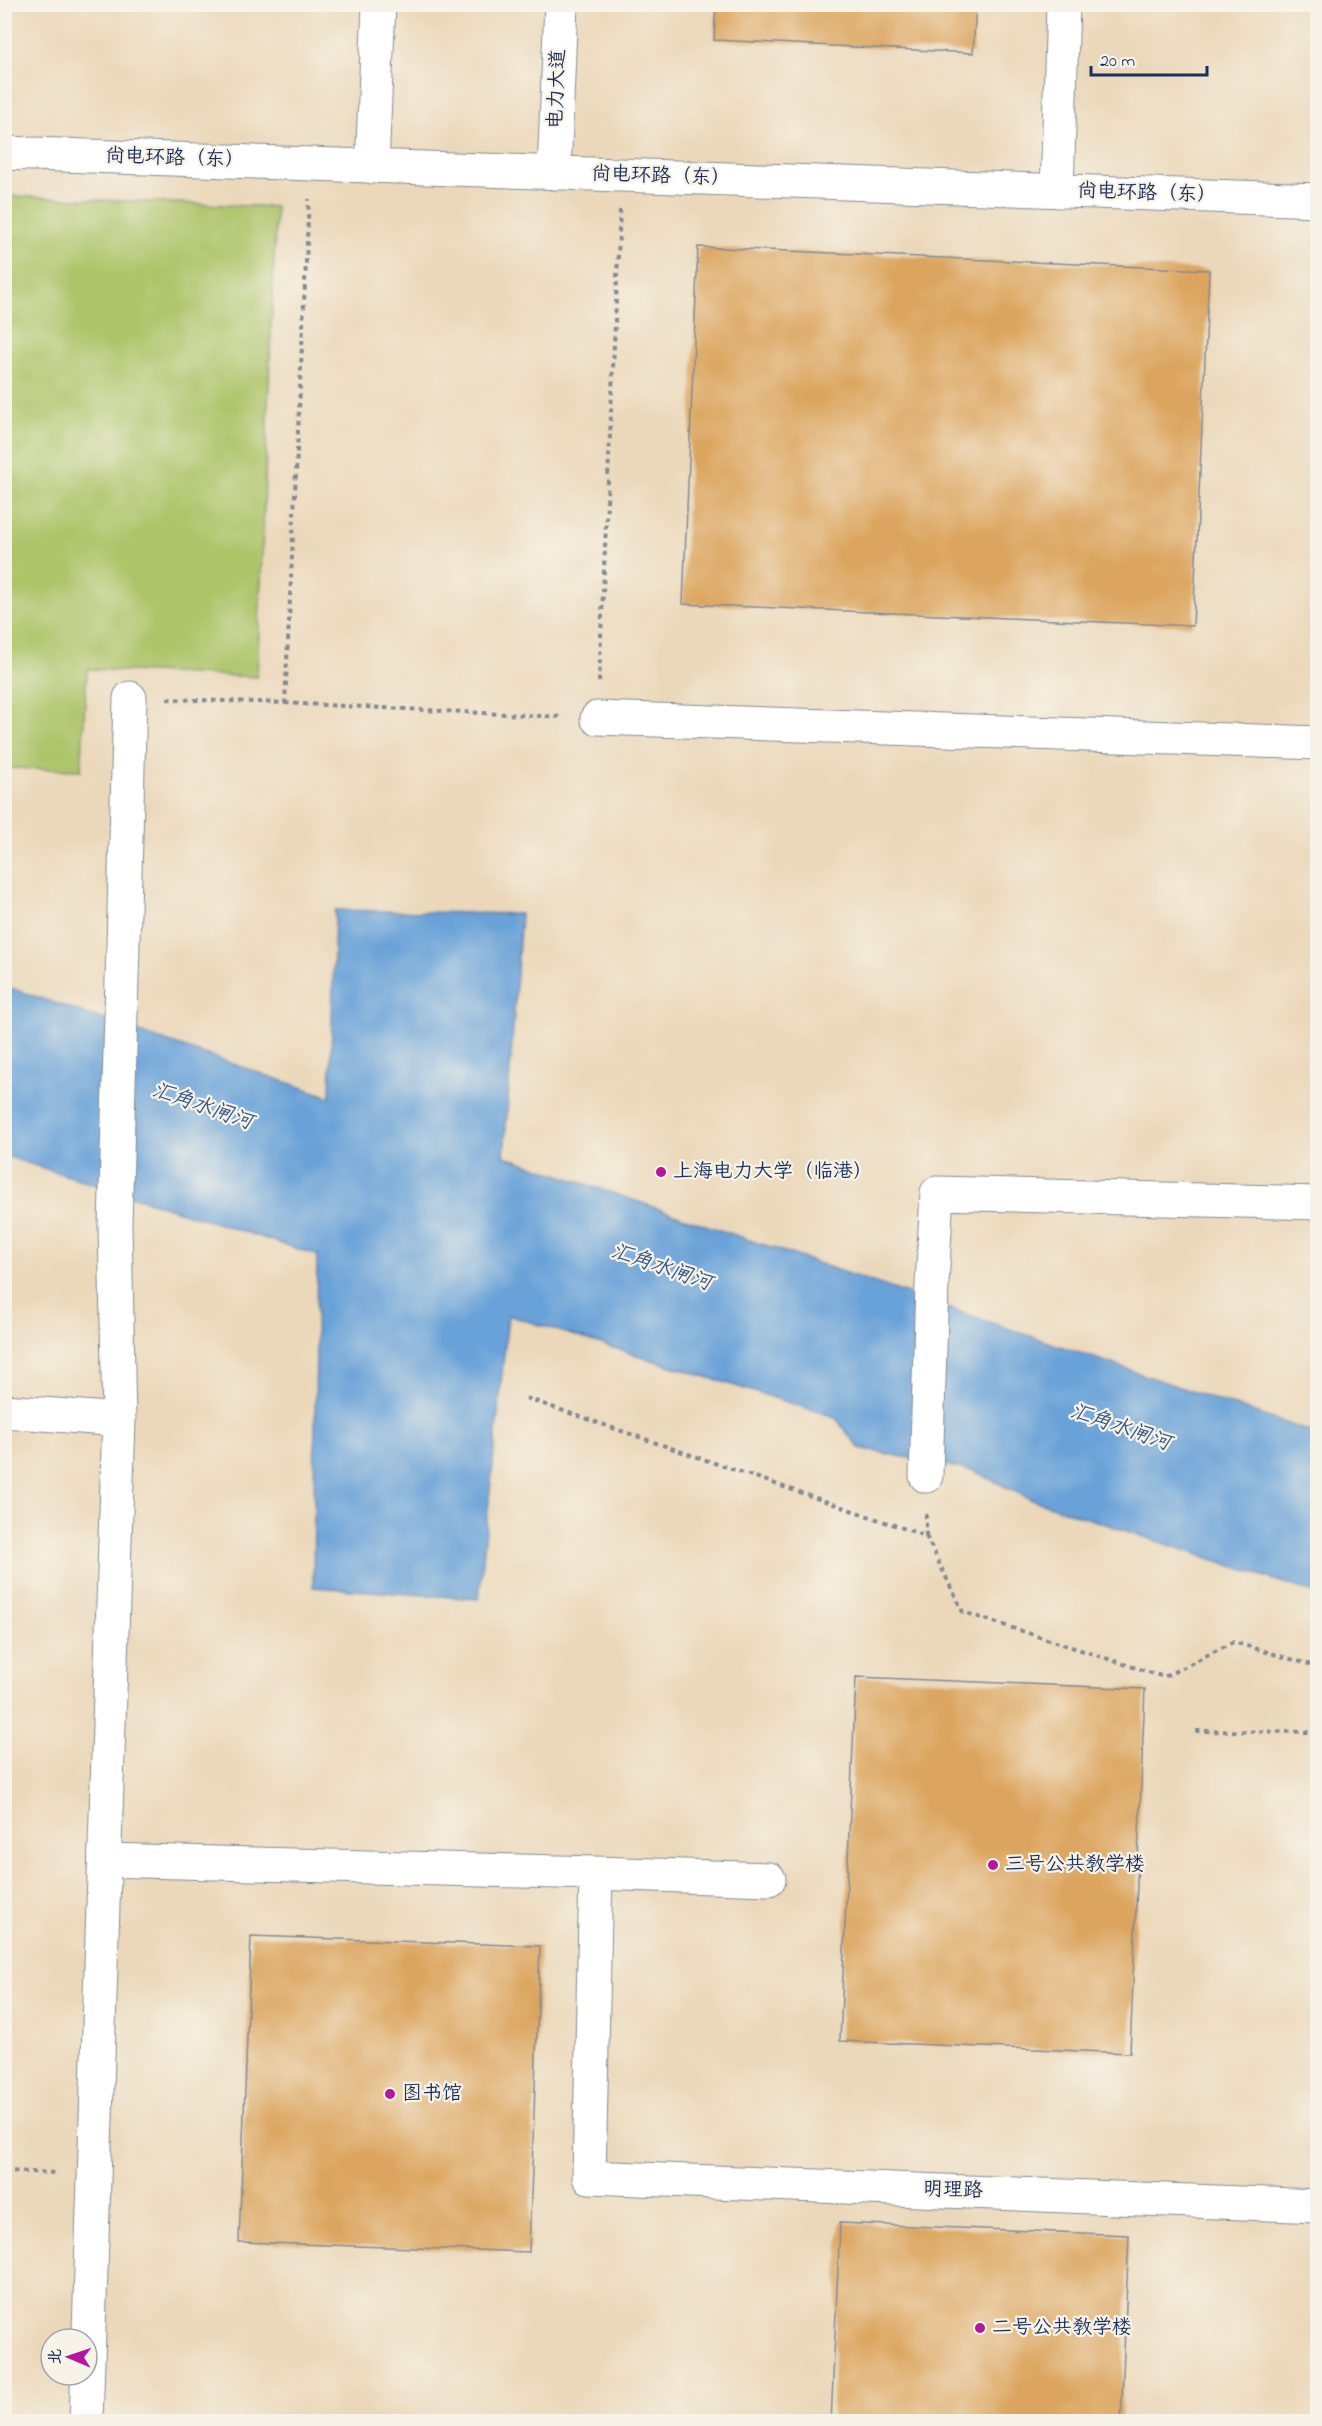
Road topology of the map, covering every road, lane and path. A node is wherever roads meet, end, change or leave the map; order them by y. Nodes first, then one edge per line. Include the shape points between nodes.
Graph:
1 (380, 4) edge
2 (561, 4) edge
3 (1063, 4) edge
4 (4, 153) edge
5 (311, 164) junction
6 (372, 167) junction
7 (554, 173) junction
8 (622, 175) junction
9 (1058, 191) junction
10 (1317, 200) edge
11 (130, 698) joint
12 (285, 703) junction
13 (597, 718) junction
14 (1317, 743) edge
15 (1317, 1203) edge
16 (525, 1398) dead end
17 (4, 1411) edge
18 (119, 1420) junction
19 (926, 1476) joint
20 (926, 1536) junction
21 (1317, 1666) edge
22 (1196, 1731) dead end
23 (1317, 1732) edge
24 (105, 1860) junction
25 (597, 1873) junction
26 (769, 1879) dead end
27 (4, 2171) edge
28 (94, 2175) junction
29 (1317, 2206) edge
30 (86, 2421) edge

1 - 6 street
2 - 7 street, 电力大道
3 - 9 street
4 - 5 street, 尚电环路（东）
5 - 6 street, 尚电环路（东）
5 - 12 path
6 - 7 street, 尚电环路（东）
7 - 8 street, 尚电环路（东）
8 - 9 street, 尚电环路（东）
8 - 13 path
9 - 10 street, 尚电环路（东）
11 - 12 path
11 - 18 street via 115,1225
12 - 13 path
13 - 14 street
15 - 19 street via 937,1192
16 - 20 path
17 - 18 street
18 - 24 street
19 - 20 path
20 - 21 path via 963,1612 1164,1677 1233,1642
22 - 23 path
24 - 25 street
24 - 28 street
25 - 26 street
25 - 29 street, 明理路 via 589,2177
27 - 28 path
28 - 30 street

